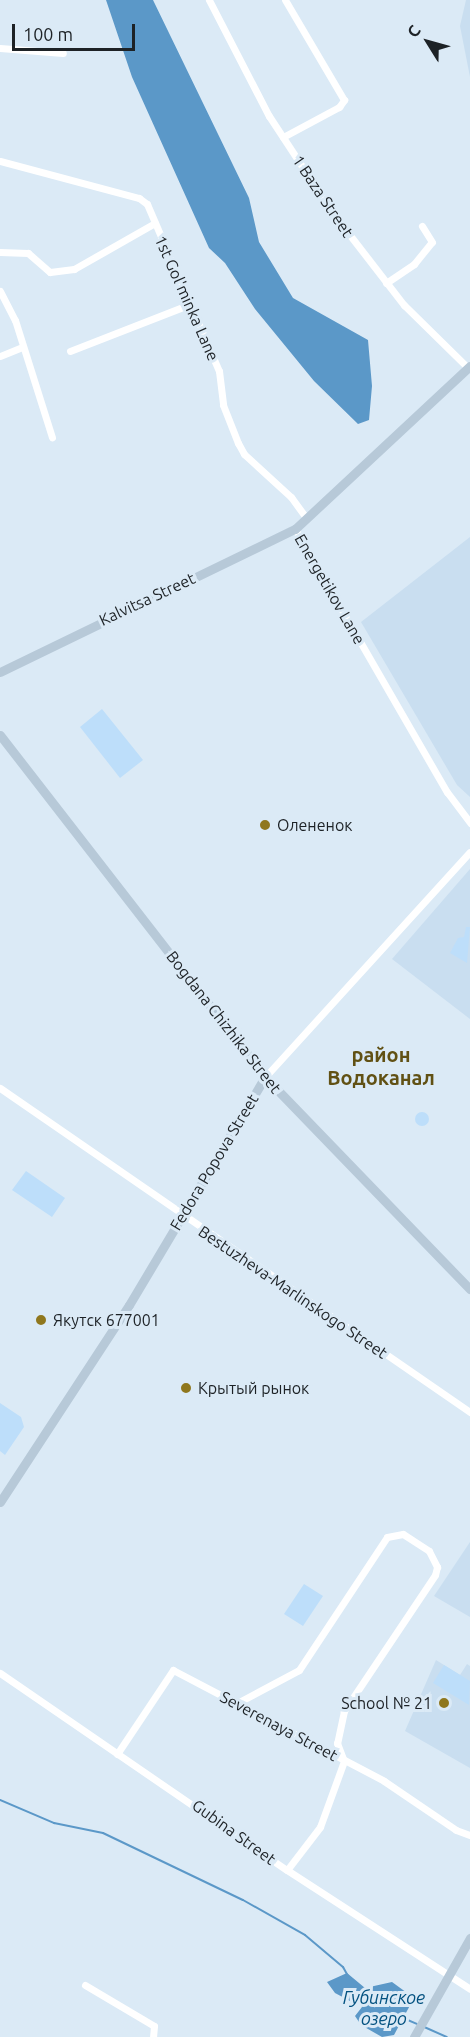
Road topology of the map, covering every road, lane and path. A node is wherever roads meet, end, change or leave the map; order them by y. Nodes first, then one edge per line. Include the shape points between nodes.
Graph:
1 (209, 0) edge
2 (285, 0) edge
3 (0, 48) edge
4 (63, 53) dead end
5 (283, 137) junction
6 (0, 161) edge
7 (155, 223) junction
8 (422, 226) dead end
9 (0, 252) edge
10 (386, 284) junction
11 (0, 291) edge
12 (188, 305) junction
13 (22, 346) junction
14 (70, 351) dead end
15 (0, 356) edge
16 (469, 367) edge
17 (52, 437) dead end
18 (306, 518) junction
19 (295, 529) junction
20 (0, 672) edge
21 (0, 735) edge
22 (470, 823) edge
23 (470, 852) edge
24 (265, 1077) junction
25 (0, 1088) edge
26 (182, 1216) junction
27 (470, 1289) edge
28 (470, 1412) edge
29 (0, 1502) edge
30 (0, 1672) edge
31 (237, 1703) junction
32 (117, 1754) junction
33 (344, 1761) junction
34 (470, 1835) edge
35 (287, 1870) junction
36 (470, 1938) edge
37 (449, 1974) junction
38 (85, 1986) dead end
39 (470, 1989) edge
40 (153, 2037) edge
41 (414, 2037) edge

1 - 5 street, 1 Baza Street
2 - 5 street via 344,100
3 - 4 street
5 - 10 street, 1 Baza Street
6 - 7 street, 1st Gol'minka Lane via 139,198 147,204
7 - 9 street via 74,269 50,272 28,253
7 - 12 street, 1st Gol'minka Lane
8 - 10 street via 432,242 414,264
10 - 16 street, 1 Baza Street
11 - 13 street via 13,314
12 - 14 street
12 - 18 street, 1st Gol'minka Lane via 219,371 223,405 244,454 291,497
13 - 15 street
13 - 17 street
16 - 18 street, Energetikov Lane
18 - 19 street, Energetikov Lane
19 - 20 street, Kalvitsa Street
19 - 22 street, Energetikov Lane via 447,792
21 - 24 street, Bogdana Chizhika Street
23 - 24 street, Fedora Popova Street
24 - 26 street, Fedora Popova Street
24 - 27 street, Bogdana Chizhika Street
25 - 26 street, Bestuzheva-Marlinskogo Street
26 - 28 street, Bestuzheva-Marlinskogo Street
26 - 29 street, Fedora Popova Street
30 - 32 street, Gubina Street
31 - 32 street, Severenaya Street via 173,1670
31 - 33 street, Severenaya Street
31 - 33 street via 299,1670 384,1540 395,1534 406,1536 434,1557 435,1575 344,1711 337,1743
32 - 35 street, Gubina Street
33 - 34 street, Severenaya Street via 396,1787 456,1830
33 - 35 street via 320,1827
35 - 37 street, Gubina Street
36 - 37 street
37 - 39 street, Gubina Street
37 - 41 street
38 - 40 street via 154,2026

